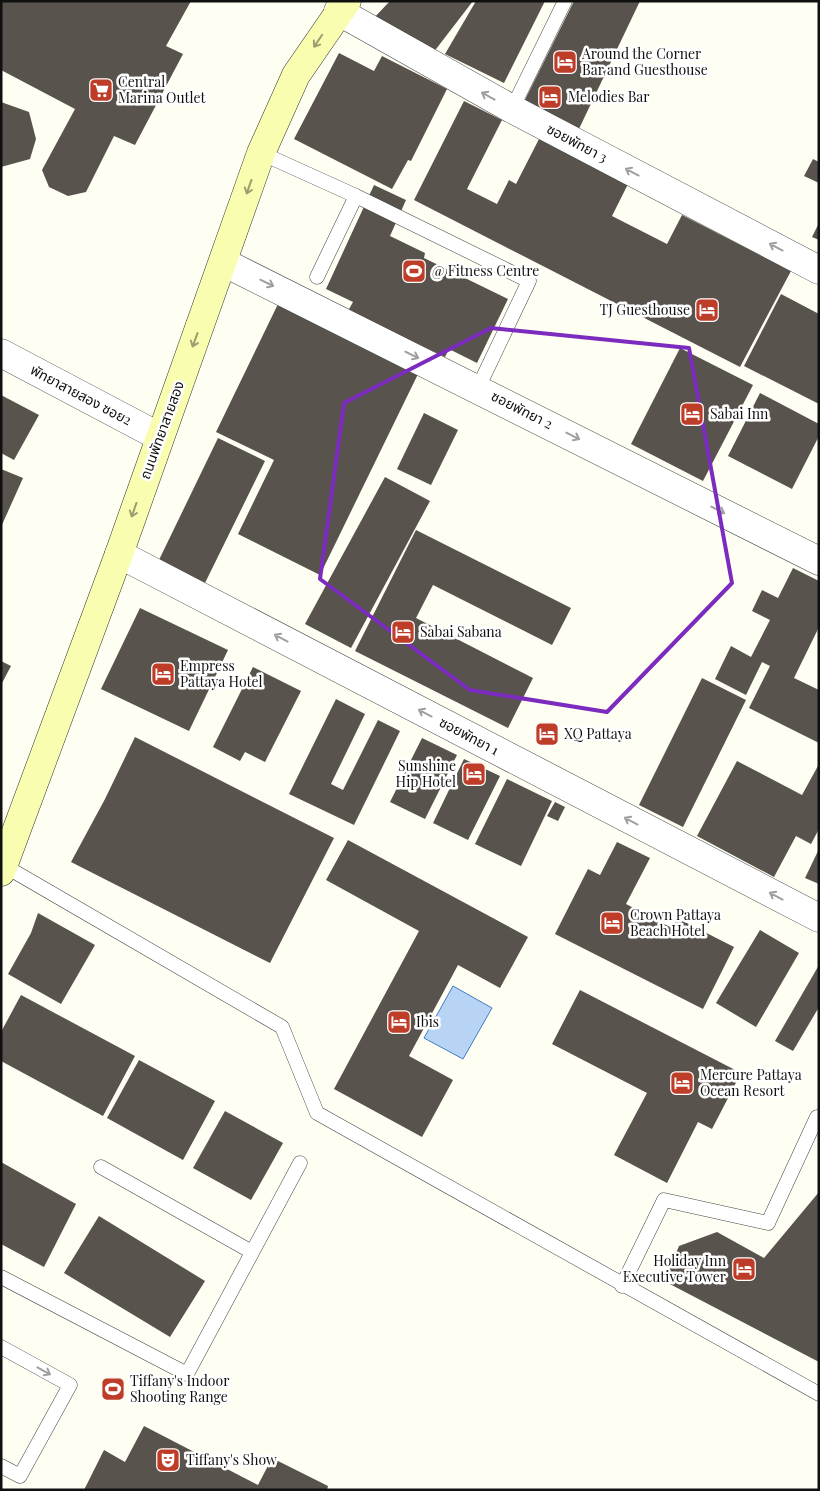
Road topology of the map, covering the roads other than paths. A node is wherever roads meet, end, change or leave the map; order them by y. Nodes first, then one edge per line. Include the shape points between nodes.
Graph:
1 (564, 1) edge
2 (342, 6) edge
3 (512, 109) junction
4 (261, 153) junction
5 (356, 196) junction
6 (223, 262) junction
7 (819, 270) edge
8 (317, 277) dead end
9 (1, 353) edge
10 (478, 388) junction
11 (160, 437) junction
12 (119, 554) junction
13 (819, 561) edge
14 (2, 868) edge
15 (819, 918) edge
16 (819, 1118) edge
17 (300, 1163) dead end
18 (101, 1167) dead end
19 (252, 1252) junction
20 (1, 1277) edge
21 (622, 1286) junction
22 (1, 1347) edge
23 (819, 1394) edge
24 (1, 1466) edge

1 - 3 lane
3 -> 2 street, ซอยพัทยา 3
2 -> 4 main road, ถนนพัทยาสายสอง via 296,75
7 -> 3 street, ซอยพัทยา 3
4 - 5 lane
4 -> 6 main road, ถนนพัทยาสายสอง
5 - 8 lane
5 - 10 lane via 529,281
6 -> 10 street, ซอยพัทยา 2
6 -> 11 main road, ถนนพัทยาสายสอง
9 - 11 street, พัทยาสายสอง ซอย2
10 -> 13 street, ซอยพัทยา 2
11 -> 12 main road, ถนนพัทยาสายสอง
12 - 14 main road, ถนนพัทยาสายสอง
15 -> 12 street, ซอยพัทยา 1
14 - 21 lane via 282,1027 317,1113
16 - 21 lane via 768,1223 664,1200
17 - 19 lane
18 - 19 lane
19 - 20 lane via 187,1374
21 - 23 lane
22 -> 24 lane via 70,1386 20,1476

